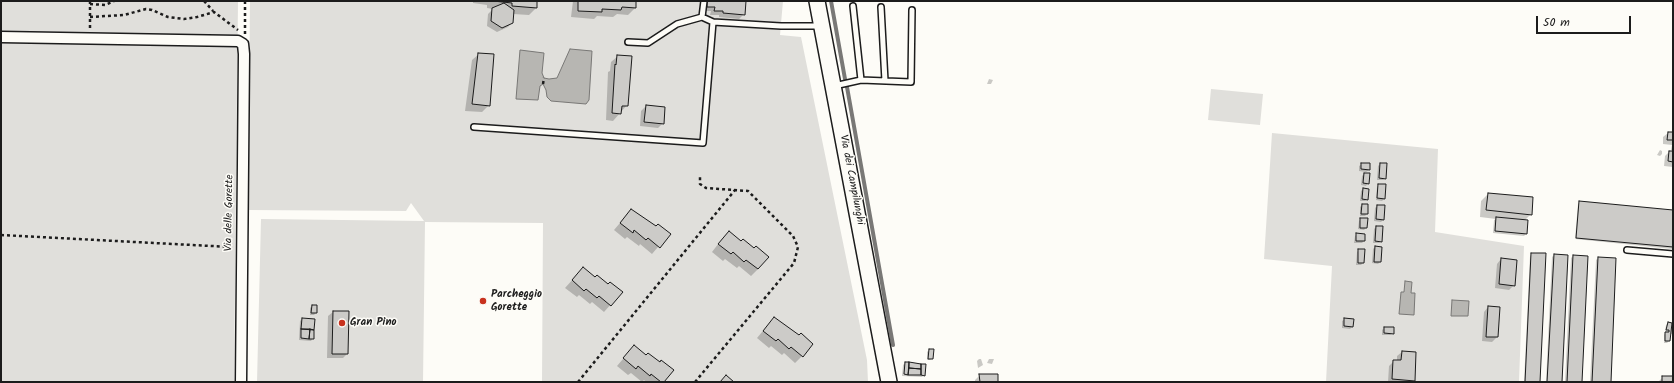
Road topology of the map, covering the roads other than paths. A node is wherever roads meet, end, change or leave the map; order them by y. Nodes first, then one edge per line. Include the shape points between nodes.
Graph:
1 (704, 1) edge
2 (817, 1) edge
3 (853, 6) dead end
4 (881, 7) dead end
5 (912, 10) dead end
6 (702, 17) junction
7 (714, 22) junction
8 (821, 26) junction
9 (1, 37) edge
10 (628, 42) dead end
11 (861, 80) junction
12 (885, 81) junction
13 (833, 86) junction
14 (474, 127) dead end
15 (1627, 250) dead end
16 (1673, 254) edge
17 (884, 359) junction
18 (241, 382) edge
19 (884, 382) edge
20 (889, 382) edge

1 - 6 lane
2 - 8 street, Via dei Campilunghi
3 - 11 lane
4 - 12 lane
5 - 12 lane via 911,82
6 - 7 lane
6 - 10 lane via 677,24 648,43
7 - 8 lane
7 - 14 lane via 703,143
8 - 13 street, Via dei Campilunghi
9 - 18 street, Via delle Gorette via 238,41 243,44
11 - 12 lane
11 - 13 lane
13 - 17 street, Via dei Campilunghi
15 - 16 lane
17 - 19 street, Via dei Campilunghi
17 - 20 street, Via dei Campilunghi

